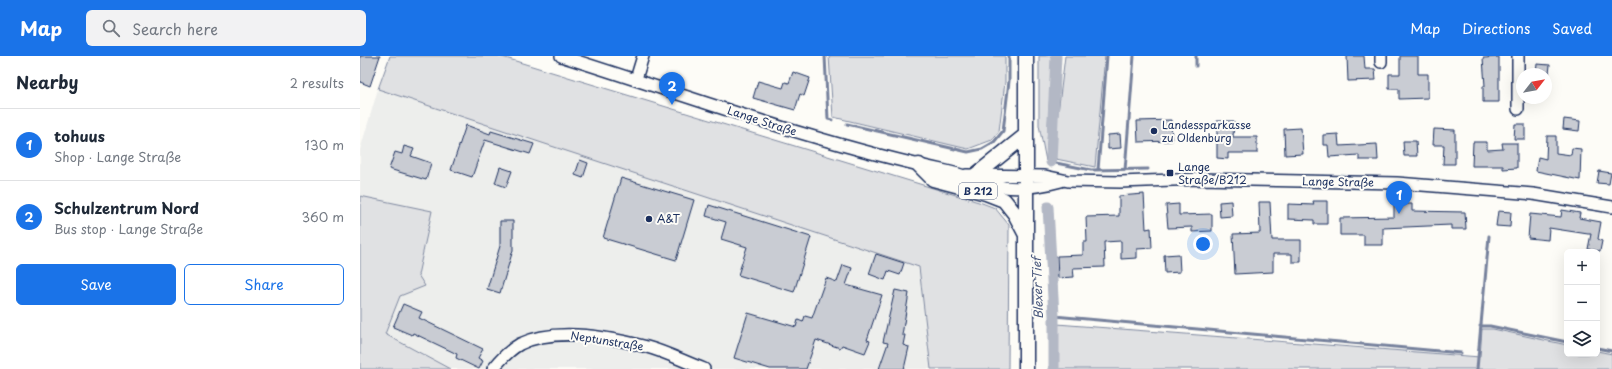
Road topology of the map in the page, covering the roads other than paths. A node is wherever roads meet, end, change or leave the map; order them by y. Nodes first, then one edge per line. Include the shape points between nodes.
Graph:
1 (561, 56) edge
2 (643, 56) edge
3 (1026, 56) edge
4 (1518, 56) edge
5 (636, 79) junction
6 (1518, 109) dead end
7 (1026, 135) junction
8 (919, 165) junction
9 (971, 175) junction
10 (1026, 181) junction
11 (1612, 207) edge
12 (1025, 233) junction
13 (493, 369) edge
14 (704, 369) edge
15 (1026, 369) edge

1 - 5 street, Lange Straße
2 - 5 street
3 - 7 main road, B 212
4 - 6 street
5 - 8 street, Lange Straße via 791,130
7 - 9 main road, B 212
7 - 10 main road, B 212
8 - 9 street, Lange Straße
8 - 12 main road, B 212 via 933,179 986,192 1004,200
9 - 10 street, Lange Straße
10 - 11 street, Lange Straße via 1045,176 1064,180 1120,182 1199,179 1397,183 1533,194
10 - 12 main road, B 212
12 - 15 main road, B 212
13 - 14 street, Neptunstraße via 519,344 534,338 571,334 647,347

